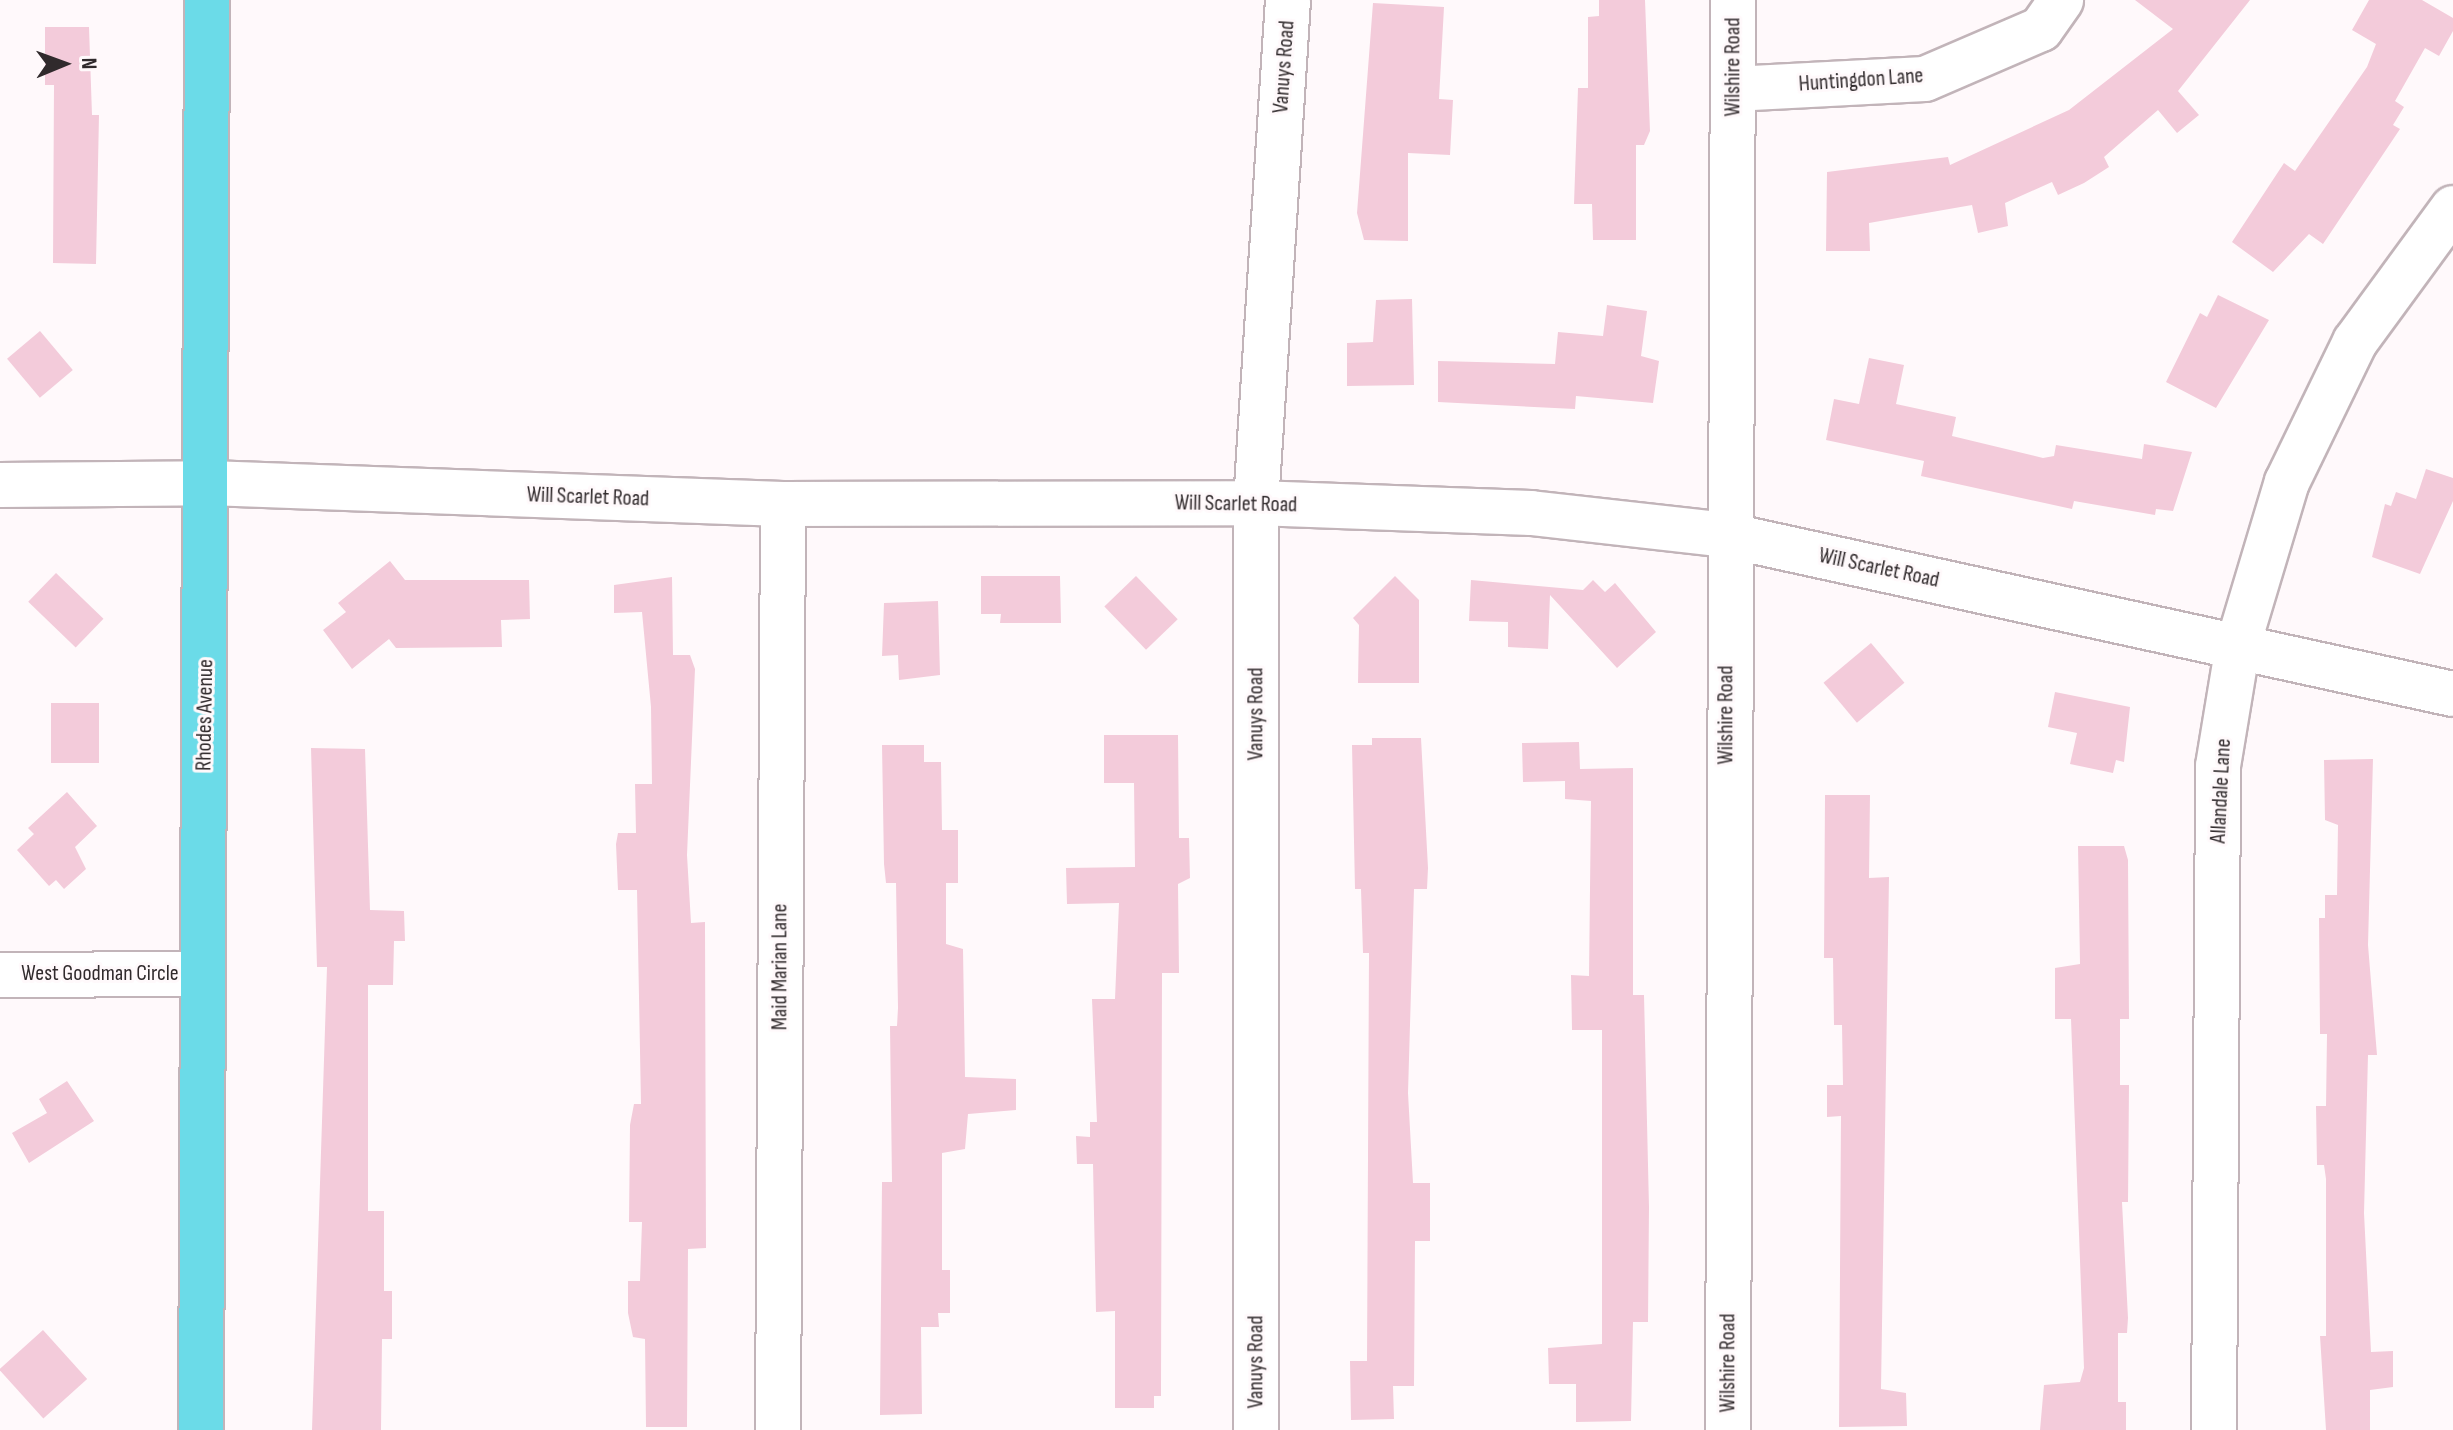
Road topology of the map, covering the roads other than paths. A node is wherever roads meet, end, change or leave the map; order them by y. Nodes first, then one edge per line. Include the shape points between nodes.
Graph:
1 (207, 0) edge
2 (1288, 0) edge
3 (1733, 0) edge
4 (2061, 0) edge
5 (1733, 89) junction
6 (2453, 208) edge
7 (209, 483) junction
8 (0, 485) edge
9 (1256, 503) junction
10 (783, 504) junction
11 (1726, 535) junction
12 (2238, 645) junction
13 (2453, 694) edge
14 (200, 974) junction
15 (0, 975) edge
16 (201, 1430) edge
17 (778, 1430) edge
18 (1256, 1430) edge
19 (1728, 1430) edge
20 (2214, 1430) edge

1 - 7 main road, Rhodes Avenue
2 - 9 street, Vanuys Road
3 - 5 street, Wilshire Road
4 - 5 street, Huntingdon Lane via 2041,29 1925,79
5 - 11 street, Wilshire Road
6 - 12 street, Allandale Lane via 2355,342 2287,482
7 - 8 street, Will Scarlet Road
7 - 10 street, Will Scarlet Road
7 - 14 main road, Rhodes Avenue
9 - 10 street, Will Scarlet Road
9 - 11 street, Will Scarlet Road via 1531,513
9 - 18 street, Vanuys Road
10 - 17 street, Maid Marian Lane
11 - 12 street, Will Scarlet Road
11 - 19 street, Wilshire Road
12 - 13 street, Will Scarlet Road
12 - 20 street, Allandale Lane via 2218,766
14 - 15 street, West Goodman Circle
14 - 16 main road, Rhodes Avenue

